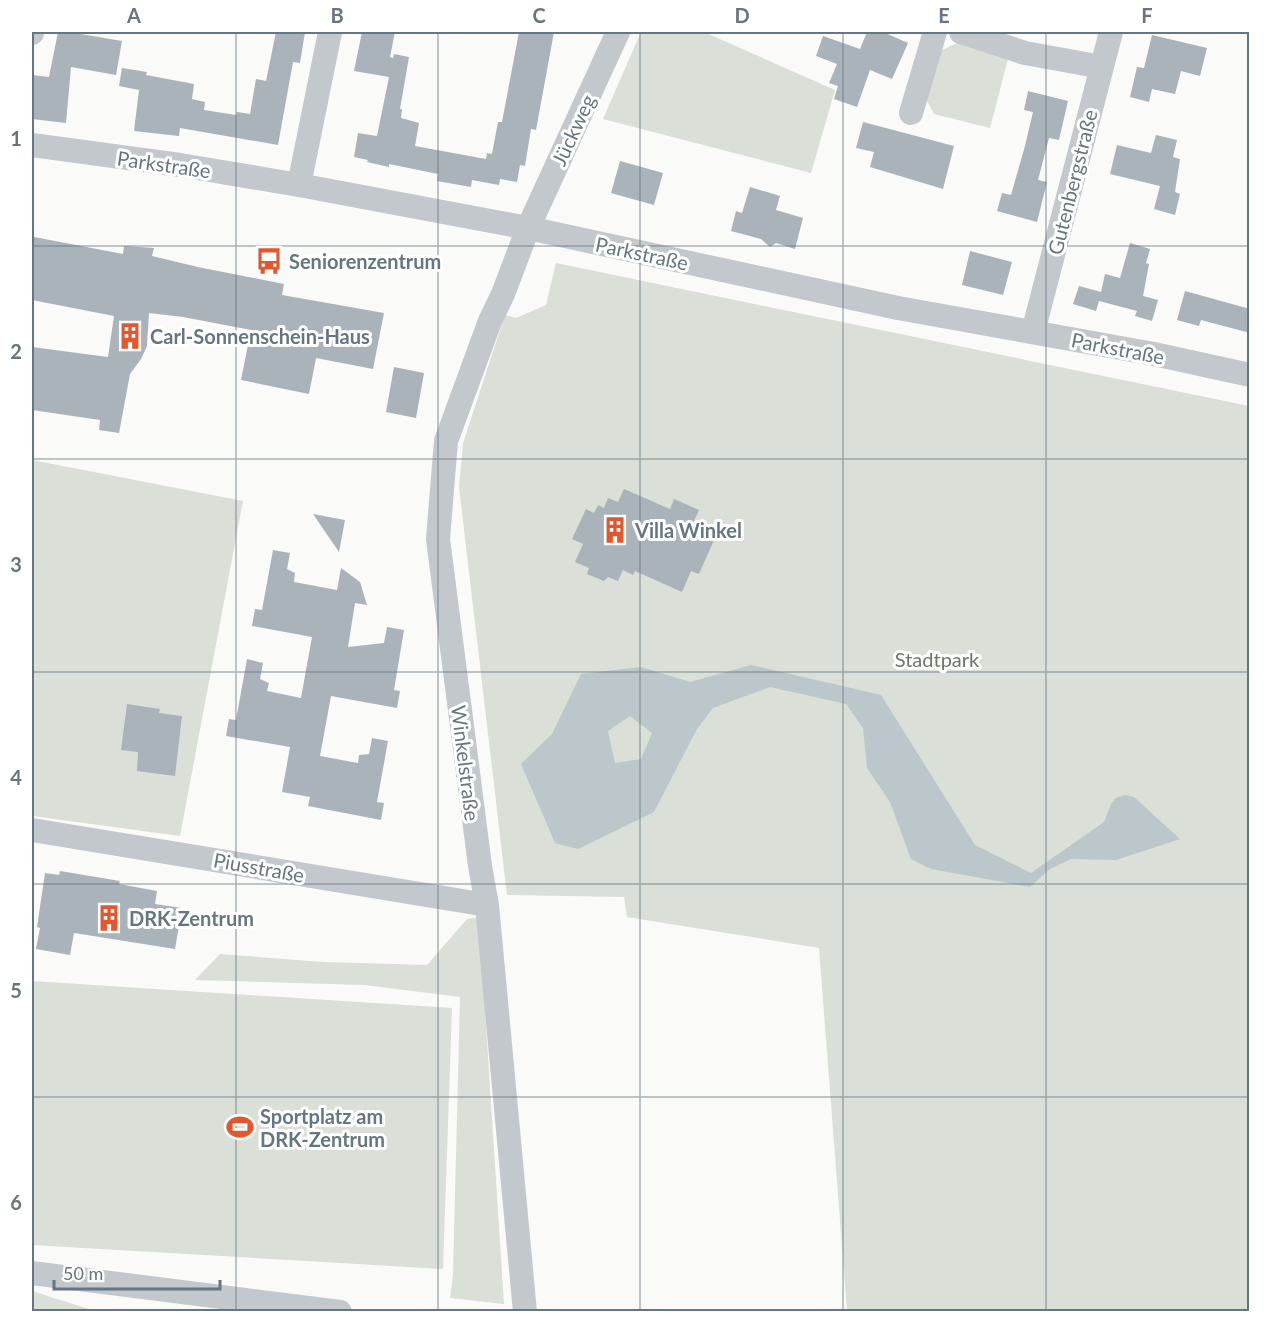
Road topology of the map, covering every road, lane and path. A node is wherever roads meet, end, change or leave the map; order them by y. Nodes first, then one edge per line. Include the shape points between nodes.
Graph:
1 (330, 32) edge
2 (618, 32) edge
3 (934, 32) edge
4 (961, 32) edge
5 (1110, 32) edge
6 (1102, 67) junction
7 (912, 113) dead end
8 (32, 145) edge
9 (299, 185) junction
10 (528, 228) junction
11 (1034, 332) junction
12 (1250, 375) edge
13 (32, 830) edge
14 (487, 905) junction
15 (32, 1273) edge
16 (340, 1311) edge
17 (525, 1311) edge

1 - 9 street
2 - 10 street, Jückweg
3 - 7 street
4 - 6 street via 1025,53
5 - 6 street, Gutenbergstraße
6 - 11 street, Gutenbergstraße
8 - 9 street, Parkstraße
9 - 10 street, Parkstraße
10 - 11 street, Parkstraße via 898,308
10 - 14 street, Winkelstraße via 446,441 438,539
11 - 12 street, Parkstraße
13 - 14 street, Piusstraße
14 - 17 street, Winkelstraße
15 - 16 street

